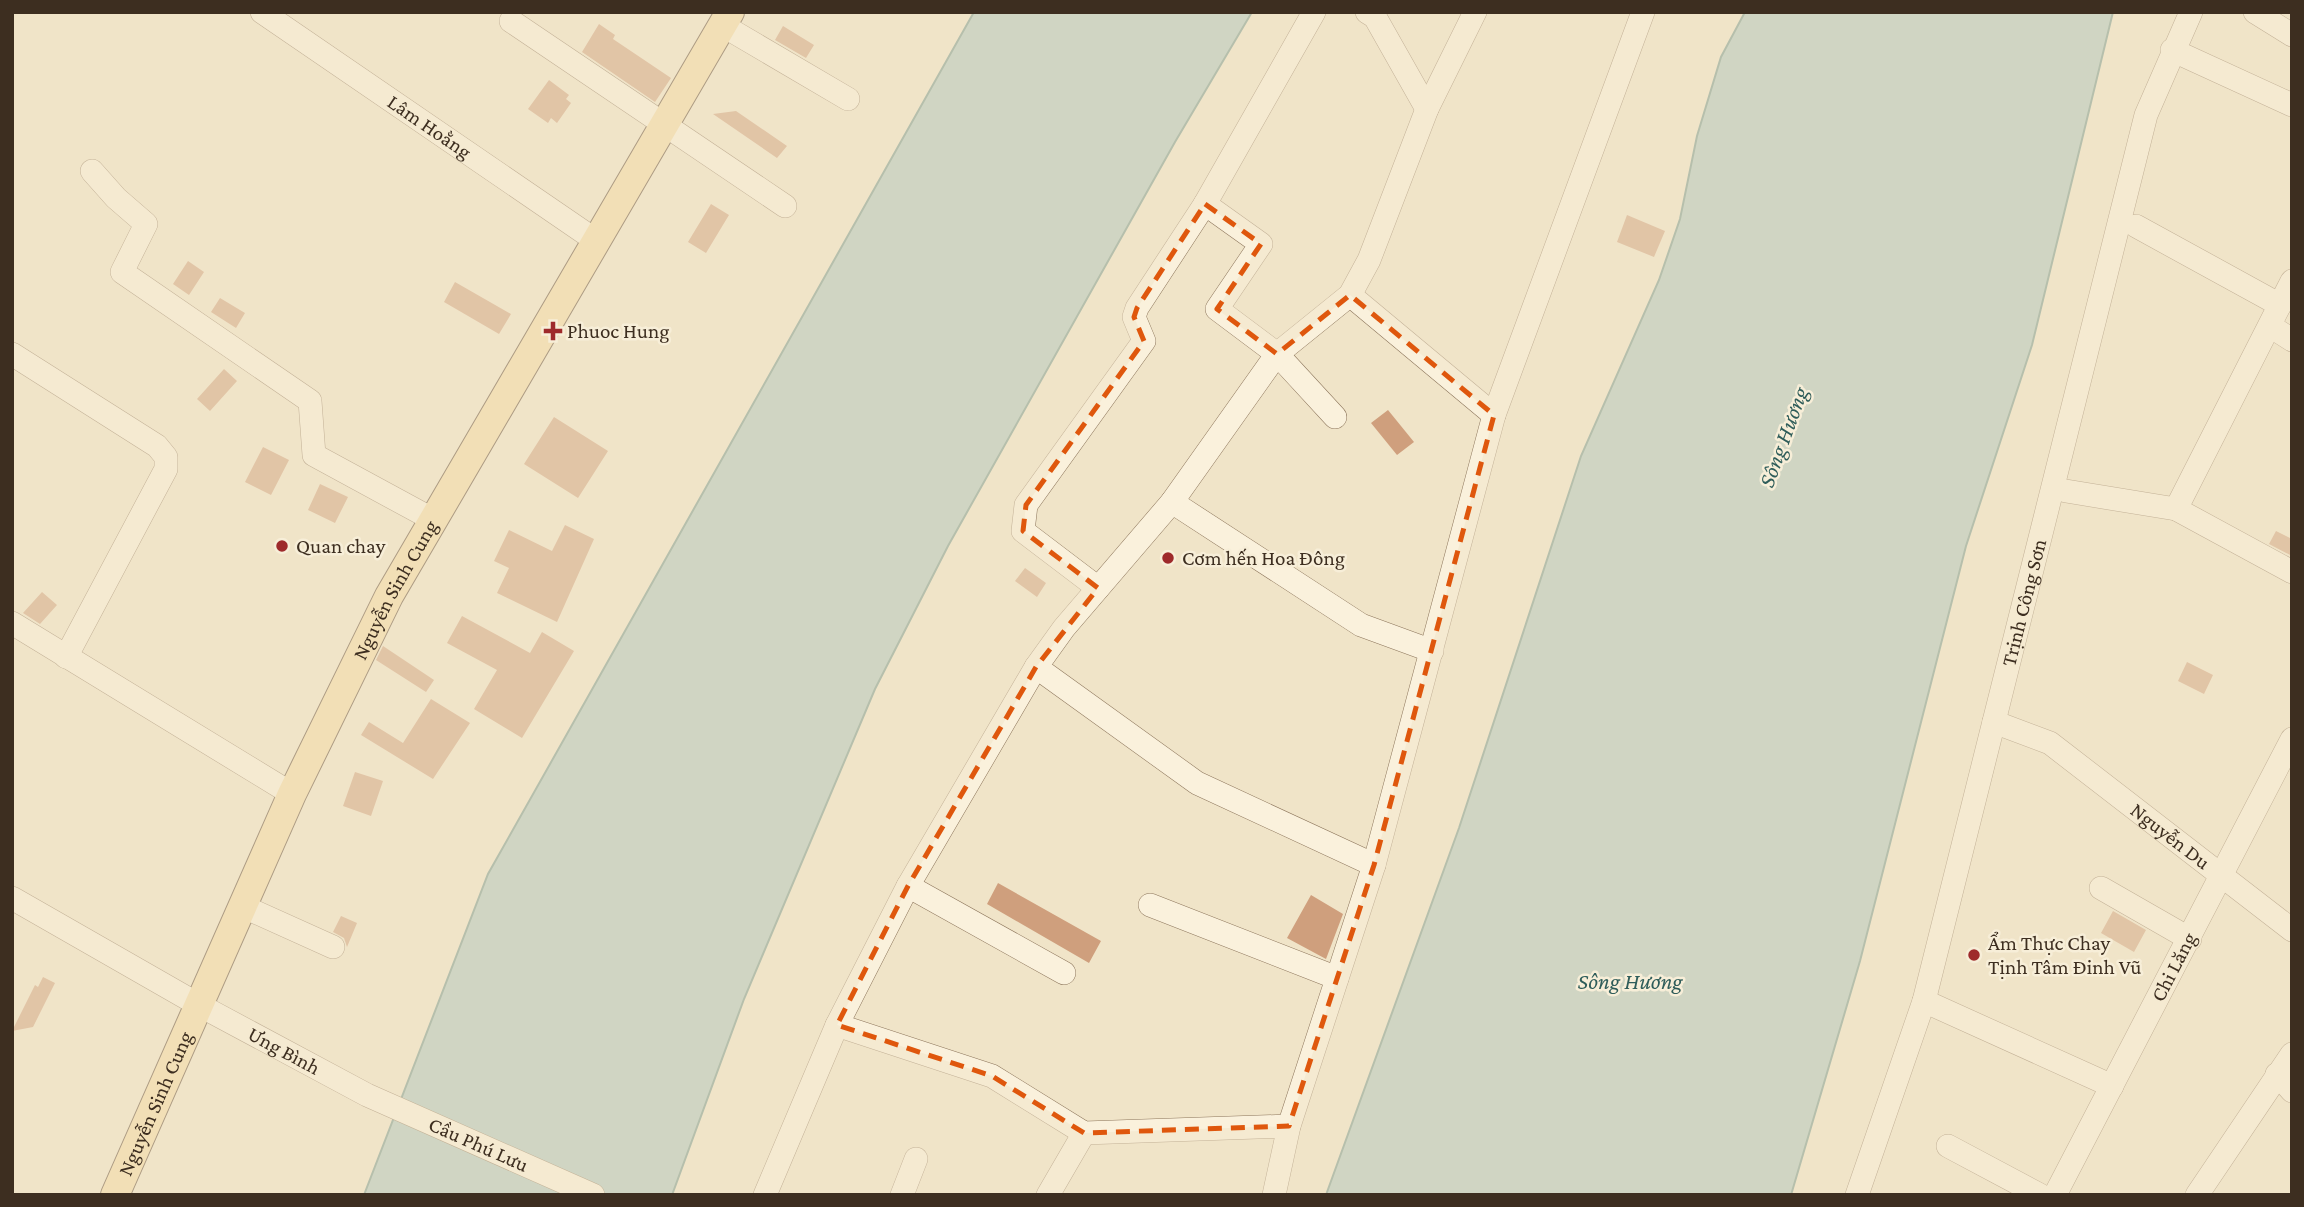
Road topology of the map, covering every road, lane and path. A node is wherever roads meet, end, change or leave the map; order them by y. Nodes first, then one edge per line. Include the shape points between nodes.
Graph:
1 (262, 12) edge
2 (1314, 12) edge
3 (1475, 12) edge
4 (1643, 12) edge
5 (2191, 12) edge
6 (2255, 12) edge
7 (1373, 14) edge
8 (726, 19) edge
9 (512, 21) dead end
10 (2292, 35) edge
11 (2172, 50) junction
12 (848, 99) dead end
13 (2292, 105) edge
14 (1427, 109) junction
15 (664, 127) junction
16 (92, 171) dead end
17 (1205, 204) junction
18 (785, 206) dead end
19 (2136, 226) dead end
20 (598, 242) junction
21 (2292, 281) edge
22 (1350, 295) junction
23 (2280, 305) junction
24 (2270, 326) junction
25 (2292, 340) edge
26 (12, 354) edge
27 (1277, 354) junction
28 (1494, 415) junction
29 (1335, 417) dead end
30 (2066, 491) dead end
31 (1172, 502) junction
32 (2176, 509) junction
33 (432, 519) junction
34 (2292, 572) edge
35 (1098, 588) junction
36 (12, 623) edge
37 (1433, 651) junction
38 (66, 657) junction
39 (1036, 667) junction
40 (1994, 722) junction
41 (2289, 752) edge
42 (292, 794) junction
43 (1374, 864) junction
44 (2222, 876) junction
45 (908, 886) junction
46 (2101, 888) dead end
47 (12, 898) edge
48 (1150, 905) dead end
49 (242, 906) junction
50 (2292, 930) edge
51 (2190, 939) junction
52 (333, 947) dead end
53 (1064, 973) dead end
54 (1338, 978) junction
55 (1924, 1001) junction
56 (199, 1005) junction
57 (837, 1025) junction
58 (2292, 1054) edge
59 (2284, 1082) edge
60 (2112, 1086) junction
61 (367, 1095) joint
62 (1289, 1126) junction
63 (1084, 1133) junction
64 (1948, 1146) dead end
65 (916, 1159) dead end
66 (115, 1195) edge
67 (593, 1195) edge
68 (765, 1195) edge
69 (902, 1195) edge
70 (1048, 1195) edge
71 (1274, 1195) edge
72 (1857, 1195) edge
73 (2040, 1195) edge
74 (2055, 1195) edge
75 (2197, 1195) edge

1 - 20 street, Lâm Hoằng
2 - 17 street
3 - 14 street
4 - 28 street
5 - 11 street, Trịnh Công Sơn
6 - 10 street
7 - 14 street
8 - 12 street
8 - 15 main road, Nguyễn Sinh Cung
9 - 15 street
11 - 13 street
11 - 40 street, Trịnh Công Sơn via 2146,115
14 - 22 street via 1369,260
15 - 18 street
15 - 20 main road, Nguyễn Sinh Cung
16 - 33 street via 146,224 122,272 310,401 314,456
17 - 27 street via 1261,244 1217,309
17 - 35 street via 1137,308 1135,317 1144,341 1026,505 1023,531
19 - 23 street
20 - 33 main road, Nguyễn Sinh Cung
21 - 23 street
22 - 27 street
22 - 28 street
23 - 24 street
24 - 25 street
24 - 32 street
26 - 38 street via 157,446 166,457 166,469
27 - 29 street
27 - 31 street
28 - 37 street
30 - 32 street
31 - 35 street
31 - 37 street via 1361,625
32 - 34 street
33 - 42 main road, Nguyễn Sinh Cung
35 - 39 street
36 - 38 street
37 - 43 street
38 - 42 street
39 - 43 street via 1197,783
39 - 45 street
40 - 44 street, Nguyễn Du via 2050,743
40 - 55 street, Trịnh Công Sơn
41 - 44 street, Chi Lăng
42 - 49 main road, Nguyễn Sinh Cung
43 - 54 street
44 - 50 street, Nguyễn Du
44 - 51 street, Chi Lăng
45 - 53 street
45 - 57 street
46 - 51 street
47 - 56 street, Ưng Bình
48 - 54 street
49 - 52 street
49 - 56 main road, Nguyễn Sinh Cung
51 - 60 street, Chi Lăng
54 - 62 street
55 - 60 street
55 - 72 street, Trịnh Công Sơn
56 - 61 street, Ưng Bình
56 - 66 main road, Nguyễn Sinh Cung
57 - 63 street via 992,1076
57 - 68 street
58 - 59 street
59 - 75 street
60 - 74 street, Chi Lăng
61 - 67 street, Cầu Phú Lưu
62 - 63 street
62 - 71 street
63 - 70 street
64 - 73 street
65 - 69 street

